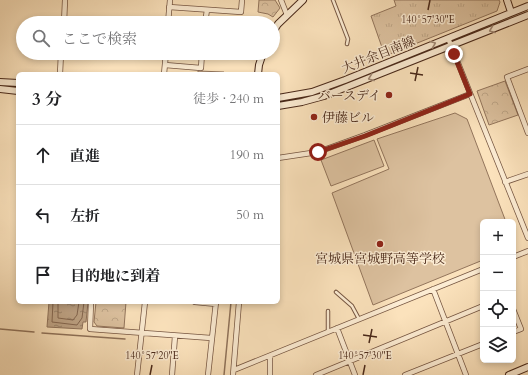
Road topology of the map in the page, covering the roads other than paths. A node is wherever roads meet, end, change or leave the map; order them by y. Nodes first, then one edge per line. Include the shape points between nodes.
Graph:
1 (66, 0) edge
2 (170, 0) edge
3 (242, 0) edge
4 (281, 0) edge
5 (303, 0) edge
6 (333, 0) edge
7 (507, 0) edge
8 (528, 6) edge
9 (169, 7) junction
10 (207, 10) junction
11 (511, 12) junction
12 (287, 15) junction
13 (528, 15) edge
14 (65, 16) edge
15 (168, 16) edge
16 (206, 16) edge
17 (280, 22) edge
18 (448, 38) junction
19 (348, 44) dead end
20 (451, 47) junction
21 (61, 60) edge
22 (165, 60) edge
23 (202, 60) edge
24 (261, 60) edge
25 (165, 65) junction
26 (528, 69) edge
27 (60, 72) edge
28 (164, 72) edge
29 (258, 72) edge
30 (0, 82) edge
31 (16, 83) edge
32 (0, 89) edge
33 (16, 91) edge
34 (470, 94) junction
35 (280, 98) edge
36 (280, 106) edge
37 (528, 133) edge
38 (280, 158) edge
39 (528, 174) edge
40 (505, 182) junction
41 (528, 238) edge
42 (528, 251) edge
43 (516, 256) edge
44 (480, 270) edge
45 (433, 289) junction
46 (336, 292) dead end
47 (91, 304) edge
48 (145, 304) edge
49 (216, 304) edge
50 (239, 304) edge
51 (480, 307) edge
52 (328, 311) dead end
53 (516, 318) edge
54 (359, 319) junction
55 (446, 321) junction
56 (337, 328) junction
57 (516, 331) edge
58 (328, 332) junction
59 (140, 333) junction
60 (175, 336) junction
61 (211, 338) junction
62 (480, 345) edge
63 (458, 354) junction
64 (270, 356) junction
65 (350, 360) junction
66 (528, 367) edge
67 (234, 372) edge
68 (137, 375) edge
69 (172, 375) edge
70 (208, 375) edge
71 (270, 375) edge
72 (316, 375) edge
73 (355, 375) edge
74 (405, 375) edge
75 (466, 375) edge
76 (509, 375) edge

1 - 14 street
2 - 9 street
3 - 10 street via 241,12
4 - 12 street
5 - 12 street
6 - 19 lane
7 - 11 street
8 - 11 street, 大井余目南線
9 - 10 street
9 - 15 street
10 - 16 street
11 - 18 street, 大井余目南線
12 - 17 street
13 -> 20 street
18 - 20 street
35 -> 18 street, 大井余目南線 via 317,90
20 - 34 street
20 -> 36 street via 324,96
21 - 27 street
22 - 25 street
23 - 25 street via 201,68
24 - 29 street
25 - 28 street
26 - 37 street via 507,77
30 - 31 street
32 - 33 street
34 - 38 street via 318,152
34 - 40 street
39 - 40 street
40 - 41 street
42 - 43 street
44 - 45 street
45 - 54 street
45 - 55 street
46 - 54 lane via 352,306
47 - 59 street via 90,329
48 - 59 street
49 - 61 street
50 - 67 street
51 - 55 street
52 - 58 lane
53 - 57 street via 520,329
54 - 56 street
55 - 63 street
55 - 65 street
56 - 58 street
56 - 65 street
58 - 64 street
59 - 60 street
59 - 68 street
60 - 61 street
60 - 69 street
61 - 70 street
62 - 63 street
63 - 74 street
63 - 75 street
64 - 67 street
64 - 71 street
65 - 72 street
65 - 73 street
66 - 76 street

